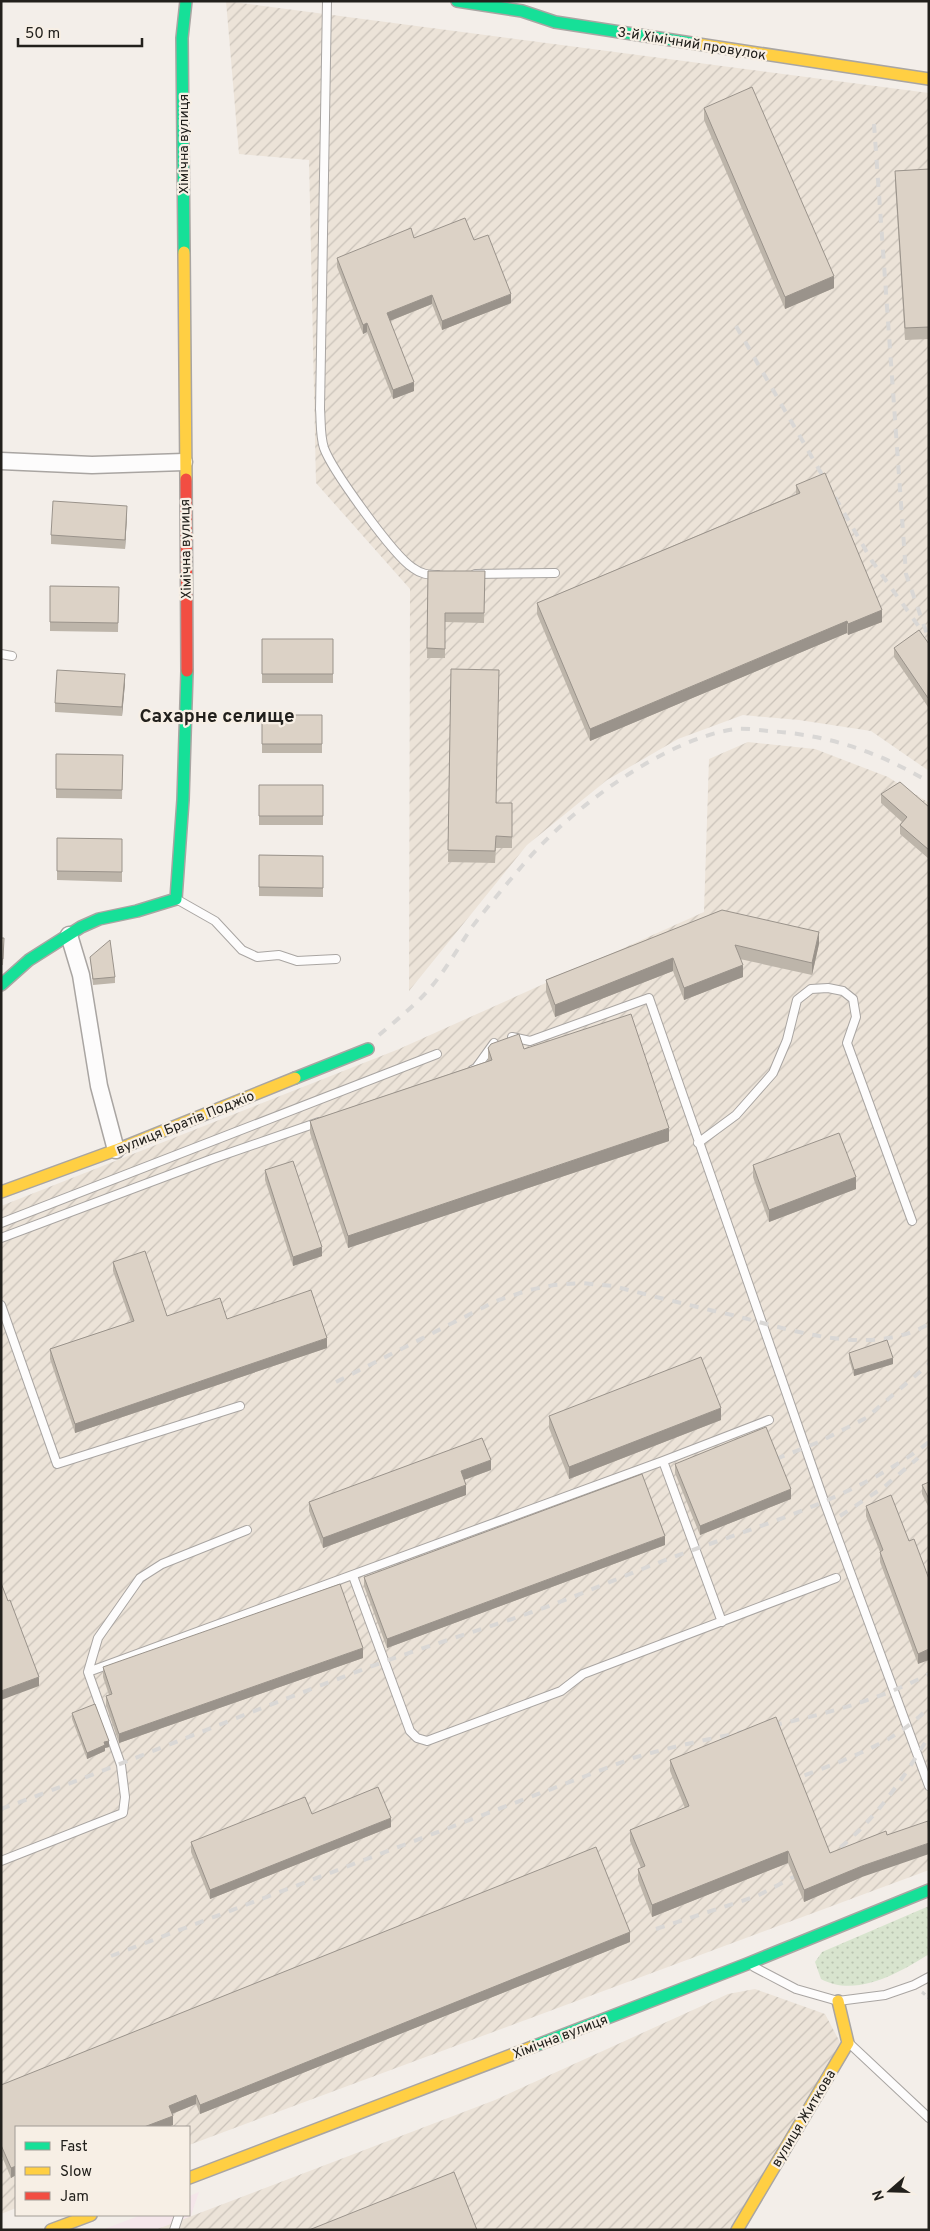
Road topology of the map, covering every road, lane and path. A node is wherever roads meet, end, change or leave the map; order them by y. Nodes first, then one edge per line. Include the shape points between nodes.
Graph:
1 (186, 1) edge
2 (327, 1) edge
3 (457, 1) edge
4 (525, 6) edge
5 (929, 79) edge
6 (1, 461) edge
7 (184, 462) junction
8 (555, 573) dead end
9 (466, 574) edge
10 (447, 575) edge
11 (1, 654) edge
12 (12, 656) dead end
13 (176, 899) junction
14 (69, 935) junction
15 (336, 959) dead end
16 (1, 985) edge
17 (368, 1048) dead end
18 (436, 1054) dead end
19 (466, 1072) edge
20 (325, 1120) edge
21 (698, 1143) junction
22 (116, 1150) junction
23 (1, 1192) edge
24 (912, 1221) dead end
25 (1, 1223) edge
26 (1, 1238) edge
27 (1, 1305) edge
28 (240, 1406) dead end
29 (770, 1420) dead end
30 (664, 1462) junction
31 (247, 1530) dead end
32 (353, 1576) junction
33 (836, 1578) dead end
34 (722, 1622) junction
35 (88, 1672) junction
36 (929, 1786) edge
37 (1, 1861) edge
38 (929, 1890) edge
39 (747, 1964) junction
40 (929, 1977) edge
41 (838, 2001) junction
42 (848, 2043) junction
43 (929, 2118) edge
44 (190, 2179) edge
45 (88, 2216) edge
46 (179, 2216) edge
47 (51, 2230) edge
48 (174, 2230) edge
49 (737, 2230) edge

1 - 7 street, Хімічна вулиця via 182,38
2 - 10 lane via 320,409 323,445 331,464 395,551 412,568 427,575
3 - 4 street, 3-й Хімічний провулок
4 - 5 street, 3-й Хімічний провулок via 555,22
6 - 7 street via 92,465
7 - 13 street, Хімічна вулиця via 186,660 183,800
8 - 9 lane
11 - 12 lane
13 - 14 street via 99,919
13 - 15 lane via 215,921 242,950 258,957 279,955 297,961
14 - 16 street via 29,960
14 - 22 street via 81,974 99,1086
17 - 22 street, вулиця Братів Поджіо
18 - 25 lane
19 - 21 lane via 476,1068 492,1043 514,1037 530,1041 648,998
20 - 26 lane
21 - 24 lane via 736,1115 773,1073 797,1000 811,989 843,991 853,999 856,1017 847,1042
21 - 36 lane
22 - 23 street, вулиця Братів Поджіо
27 - 28 lane via 57,1464
29 - 30 lane
30 - 32 lane
30 - 34 lane
31 - 35 lane via 162,1564 140,1578 98,1638
32 - 34 lane via 410,1731 426,1741 561,1691 583,1674
32 - 35 lane
33 - 34 lane
35 - 37 lane via 121,1765 125,1797 123,1813
38 - 39 street, Хімічна вулиця
39 - 41 lane via 796,1988
39 - 44 street, Хімічна вулиця
40 - 41 lane via 885,1995
41 - 42 street
42 - 43 lane
42 - 49 street, вулиця Житкова
45 - 47 street
46 - 48 lane

